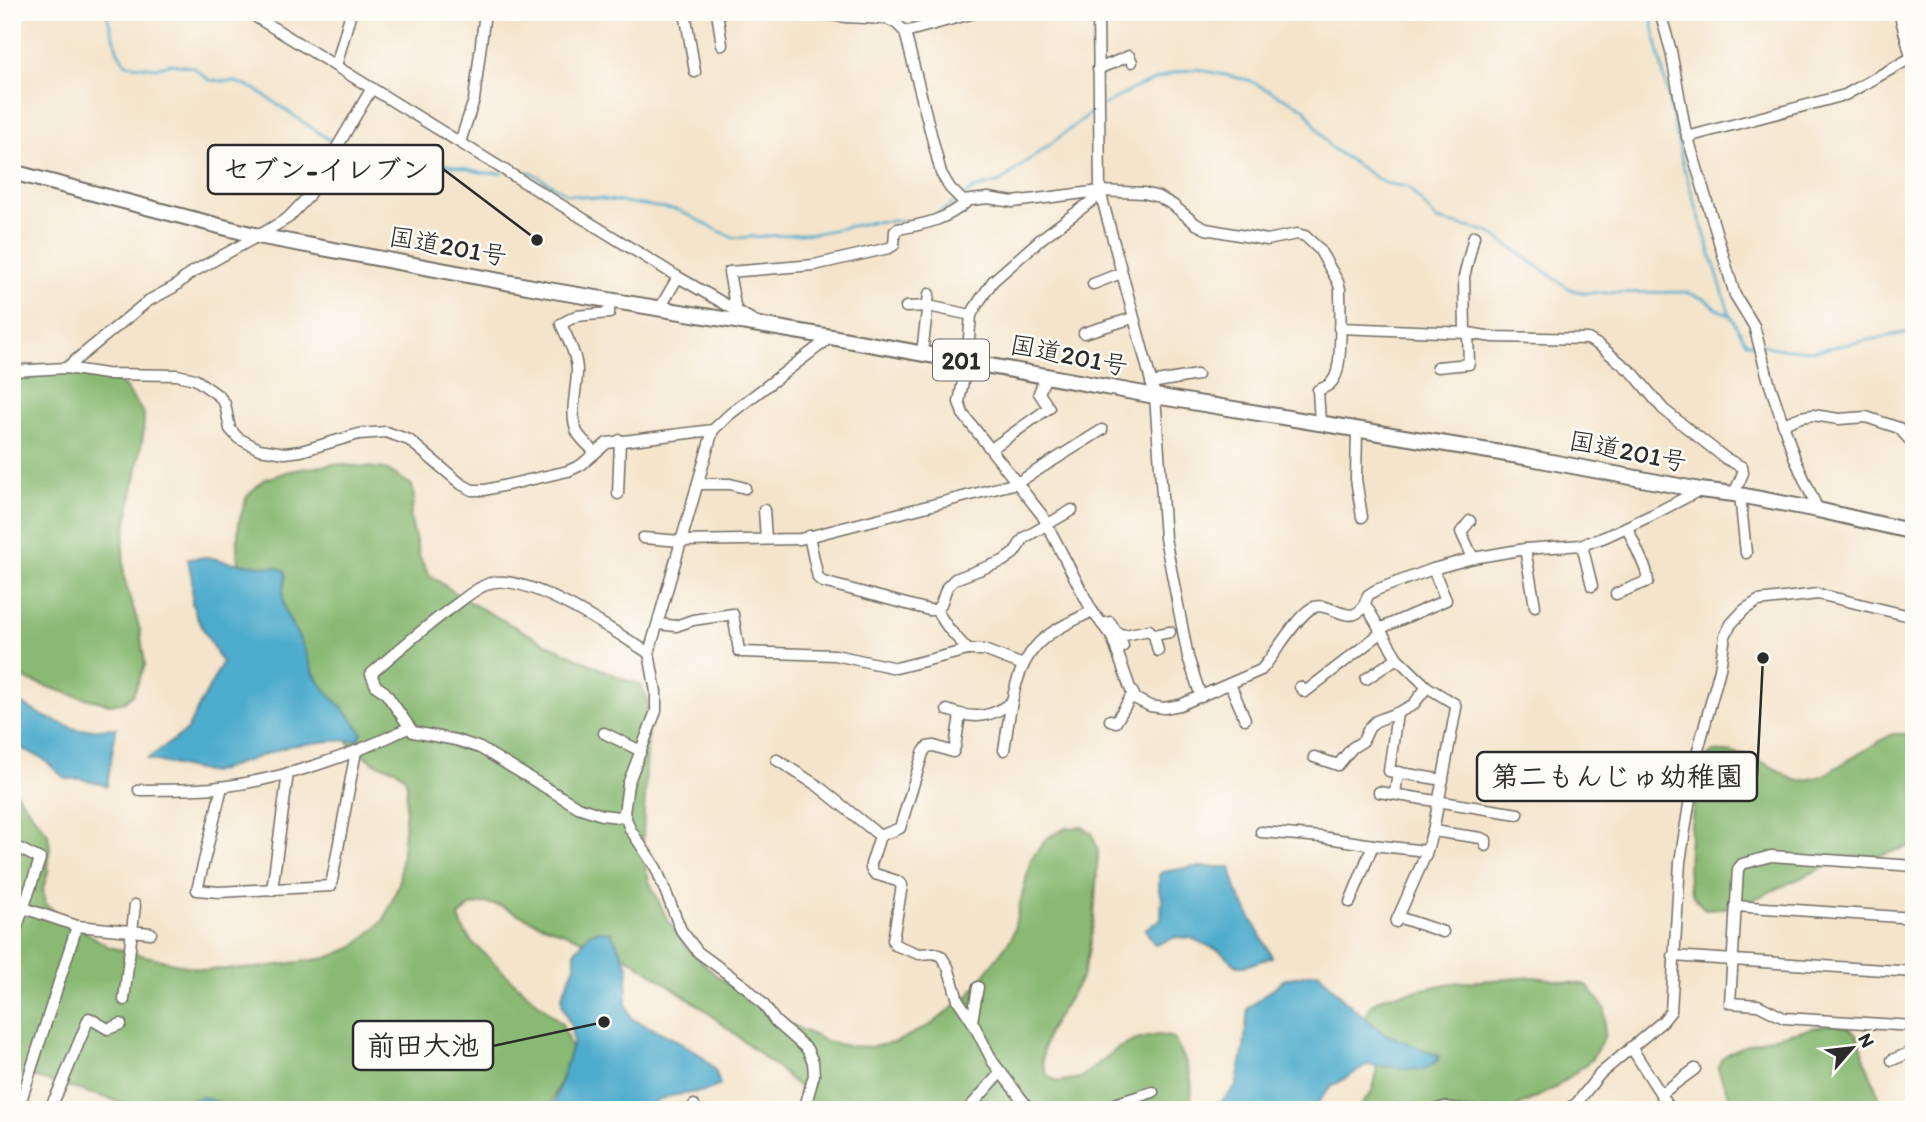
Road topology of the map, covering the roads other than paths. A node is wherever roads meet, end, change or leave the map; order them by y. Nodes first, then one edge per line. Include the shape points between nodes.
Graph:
1 (248, 12) edge
2 (351, 12) edge
3 (485, 12) edge
4 (685, 12) edge
5 (717, 12) edge
6 (809, 12) edge
7 (977, 12) edge
8 (1098, 12) edge
9 (1660, 12) edge
10 (1899, 12) edge
11 (905, 32) junction
12 (722, 45) dead end
13 (1132, 61) dead end
14 (1912, 63) edge
15 (336, 66) junction
16 (1098, 69) junction
17 (695, 72) dead end
18 (372, 88) junction
19 (1687, 137) junction
20 (460, 142) junction
21 (12, 172) edge
22 (1100, 193) junction
23 (963, 199) junction
24 (258, 236) junction
25 (1474, 236) dead end
26 (1121, 273) junction
27 (678, 277) junction
28 (1093, 284) dead end
29 (929, 294) dead end
30 (610, 300) junction
31 (928, 306) junction
32 (906, 307) dead end
33 (660, 308) junction
34 (736, 311) junction
35 (971, 315) junction
36 (1133, 318) junction
37 (763, 325) junction
38 (1339, 328) junction
39 (1084, 333) dead end
40 (1466, 333) junction
41 (831, 337) junction
42 (922, 353) junction
43 (967, 361) junction
44 (1437, 367) dead end
45 (66, 368) junction
46 (12, 371) edge
47 (1197, 375) dead end
48 (1046, 376) junction
49 (1153, 390) junction
50 (1320, 423) junction
51 (1783, 424) junction
52 (1357, 429) junction
53 (713, 430) junction
54 (1102, 430) dead end
55 (620, 440) junction
56 (1914, 445) edge
57 (991, 449) junction
58 (595, 453) junction
59 (1017, 483) junction
60 (698, 484) junction
61 (745, 488) dead end
62 (1700, 490) junction
63 (618, 494) dead end
64 (1737, 495) junction
65 (764, 510) dead end
66 (1072, 510) dead end
67 (1818, 510) junction
68 (1362, 517) dead end
69 (1470, 521) dead end
70 (1047, 524) junction
71 (1627, 527) junction
72 (1914, 532) edge
73 (808, 536) junction
74 (643, 538) dead end
75 (766, 539) junction
76 (681, 541) junction
77 (1582, 545) junction
78 (1525, 549) junction
79 (1746, 553) dead end
80 (1473, 558) junction
81 (1433, 569) junction
82 (1592, 586) dead end
83 (1616, 594) dead end
84 (1365, 604) junction
85 (1535, 606) dead end
86 (936, 610) junction
87 (1092, 611) junction
88 (1914, 617) edge
89 (658, 624) junction
90 (1102, 624) junction
91 (1380, 631) junction
92 (1170, 632) dead end
93 (1118, 633) junction
94 (1154, 635) junction
95 (968, 650) junction
96 (1158, 651) dead end
97 (1117, 652) junction
98 (649, 653) junction
99 (1397, 658) junction
100 (1023, 665) junction
101 (1366, 679) dead end
102 (1230, 684) junction
103 (1427, 687) junction
104 (1132, 693) junction
105 (1305, 693) dead end
106 (1201, 697) junction
107 (1013, 701) junction
108 (947, 710) dead end
109 (1396, 713) junction
110 (960, 715) junction
111 (1245, 719) dead end
112 (1110, 720) dead end
113 (408, 727) junction
114 (604, 733) dead end
115 (1004, 750) dead end
116 (356, 751) junction
117 (641, 751) junction
118 (1314, 757) dead end
119 (778, 760) dead end
120 (1398, 772) junction
121 (288, 773) junction
122 (1443, 780) junction
123 (222, 787) junction
124 (139, 790) dead end
125 (1379, 792) dead end
126 (1395, 794) junction
127 (1439, 802) junction
128 (624, 813) junction
129 (1518, 814) dead end
130 (1433, 831) junction
131 (1261, 832) dead end
132 (880, 836) junction
133 (12, 845) edge
134 (1373, 845) junction
135 (1486, 846) dead end
136 (1426, 851) junction
137 (1914, 866) edge
138 (272, 890) junction
139 (1350, 902) dead end
140 (12, 904) edge
141 (135, 905) dead end
142 (1735, 906) junction
143 (24, 909) junction
144 (1914, 918) edge
145 (77, 926) junction
146 (132, 931) junction
147 (1443, 932) dead end
148 (150, 933) dead end
149 (12, 943) edge
150 (1673, 956) junction
151 (1732, 960) junction
152 (1914, 972) edge
153 (978, 987) dead end
154 (124, 1000) dead end
155 (972, 1021) junction
156 (121, 1024) dead end
157 (1914, 1026) edge
158 (1631, 1047) junction
159 (1914, 1051) edge
160 (1892, 1060) dead end
161 (1695, 1069) dead end
162 (1001, 1072) junction
163 (1153, 1092) dead end
164 (1661, 1094) junction
165 (971, 1106) dead end
166 (20, 1108) edge
167 (1446, 1108) edge
168 (1669, 1109) edge
169 (49, 1110) edge
170 (804, 1110) edge
171 (1030, 1110) edge
172 (1096, 1110) edge
173 (1433, 1110) edge
174 (1466, 1110) edge
175 (1565, 1110) edge

1 - 15 street
2 - 15 street
3 - 20 street via 474,100
4 - 17 street
5 - 12 street
6 - 11 street via 887,19
7 - 11 street
8 - 16 street
9 - 19 street
10 - 14 street
11 - 23 street via 942,173
13 - 16 street via 1129,56
14 - 19 street via 1844,95
15 - 18 street
16 - 22 street
18 - 20 street
18 - 24 street via 307,198 288,218
19 - 51 street via 1735,295 1754,326
20 - 27 street
21 - 24 highway, 国道201号 / 201
22 - 23 street via 1013,202
22 - 26 street
22 - 35 street via 993,281
22 - 38 street via 1159,197 1206,229 1266,240 1305,236 1319,249 1338,282
23 - 34 street via 950,214 931,223 895,231 890,248 814,265 729,272
24 - 30 highway, 国道201号 / 201
24 - 45 street via 148,301
25 - 40 street via 1464,277
26 - 28 street
26 - 36 street
27 - 33 street
27 - 34 street
29 - 31 street
30 - 33 highway, 国道201号 / 201
30 - 58 street via 609,313 576,316 561,324 578,370 575,426
31 - 32 street
31 - 35 street
31 - 42 street
33 - 37 highway, 国道201号 / 201
34 - 37 street
35 - 43 street
36 - 39 street
36 - 49 street
37 - 41 highway, 国道201号 / 201
38 - 40 street
38 - 50 street via 1336,376 1318,390
40 - 44 street via 1469,364
40 - 64 street via 1588,339 1600,346 1634,374 1663,409 1742,467
41 - 42 highway, 国道201号 / 201
41 - 53 street
42 - 43 highway, 国道201号 / 201
43 - 48 highway, 国道201号 / 201
43 - 57 street via 959,401 963,414
45 - 46 street
45 - 58 street via 195,379 225,404 230,429 238,438 260,449 301,451 359,434 386,432 410,440 472,491 568,471
47 - 49 street
48 - 49 highway, 国道201号 / 201
48 - 57 street via 1039,393 1049,408
49 - 50 highway, 国道201号 / 201
49 - 106 street via 1165,538 1188,657
50 - 52 highway, 国道201号 / 201
51 - 56 street via 1814,415 1866,417 1899,428
51 - 67 street
52 - 62 highway, 国道201号 / 201
52 - 68 street via 1356,479
53 - 55 street
53 - 60 street
54 - 59 street
55 - 58 street
55 - 63 street
57 - 59 street
59 - 70 street
59 - 73 street
60 - 61 street
60 - 76 street
62 - 64 highway, 国道201号 / 201
62 - 71 street
64 - 67 highway, 国道201号 / 201
64 - 79 street
65 - 75 street
66 - 70 street
67 - 72 highway, 国道201号 / 201
69 - 80 street via 1461,532
70 - 86 street via 1024,538 1003,561 955,579
70 - 87 street
71 - 77 street
71 - 83 street via 1648,581
73 - 75 street
73 - 86 street via 816,574 823,582
74 - 76 street
75 - 76 street
76 - 89 street
77 - 78 street
77 - 82 street
78 - 80 street
78 - 85 street
80 - 81 street
81 - 84 street via 1376,590
81 - 91 street via 1446,600
84 - 91 street
84 - 102 street via 1347,616 1319,606 1311,608 1261,670
86 - 95 street
87 - 90 street
87 - 100 street via 1050,634
88 - 150 street via 1818,594 1758,600 1731,624 1697,754 1680,862
89 - 95 street via 676,626 733,614 738,651 835,655 897,668
89 - 98 street
90 - 93 street via 1110,622
90 - 97 street
91 - 99 street
91 - 105 street
92 - 94 street
93 - 94 street via 1149,630
93 - 97 street via 1123,646
94 - 96 street
95 - 100 street via 984,650
97 - 104 street
98 - 113 street via 531,588 514,582 492,583 444,613 371,674
98 - 117 street via 656,711
99 - 101 street
99 - 103 street
100 - 107 street
102 - 106 street
102 - 111 street
103 - 109 street via 1413,705
103 - 122 street via 1457,708
104 - 106 street via 1150,706 1164,708
104 - 112 street via 1115,722
107 - 110 street via 992,715
107 - 115 street
108 - 110 street
109 - 118 street via 1369,728 1363,741 1338,765
109 - 120 street via 1389,771
110 - 132 street via 953,752 927,747 900,828
113 - 116 street
113 - 128 street via 480,748 578,807 602,815 619,817
114 - 117 street
116 - 121 street
116 - 138 street via 331,886
117 - 128 street via 628,784
119 - 132 street
120 - 122 street
120 - 126 street
121 - 123 street
121 - 138 street
122 - 127 street
123 - 124 street
123 - 138 street via 197,890
125 - 126 street
126 - 127 street
127 - 129 street
127 - 130 street
128 - 170 street via 656,868 681,930 698,952 747,988 807,1049 814,1075
130 - 135 street via 1481,838
130 - 136 street
131 - 134 street
132 - 155 street via 871,869 902,885 895,946 941,956 958,1000
133 - 143 street via 40,859
134 - 136 street
134 - 139 street
136 - 147 street via 1397,919
137 - 142 street via 1770,856 1738,869
140 - 143 street
141 - 146 street
142 - 144 street
142 - 151 street
143 - 145 street
143 - 149 street
145 - 146 street
145 - 166 street
146 - 148 street
146 - 154 street
150 - 151 street
150 - 158 street via 1671,1011
151 - 152 street
151 - 157 street via 1730,1003 1758,1005 1784,1018
153 - 155 street
155 - 162 street
156 - 169 street via 108,1029 89,1018
158 - 164 street
158 - 175 street
159 - 160 street
161 - 164 street
162 - 165 street
162 - 171 street
163 - 172 street
164 - 168 street
167 - 173 street
167 - 174 street

